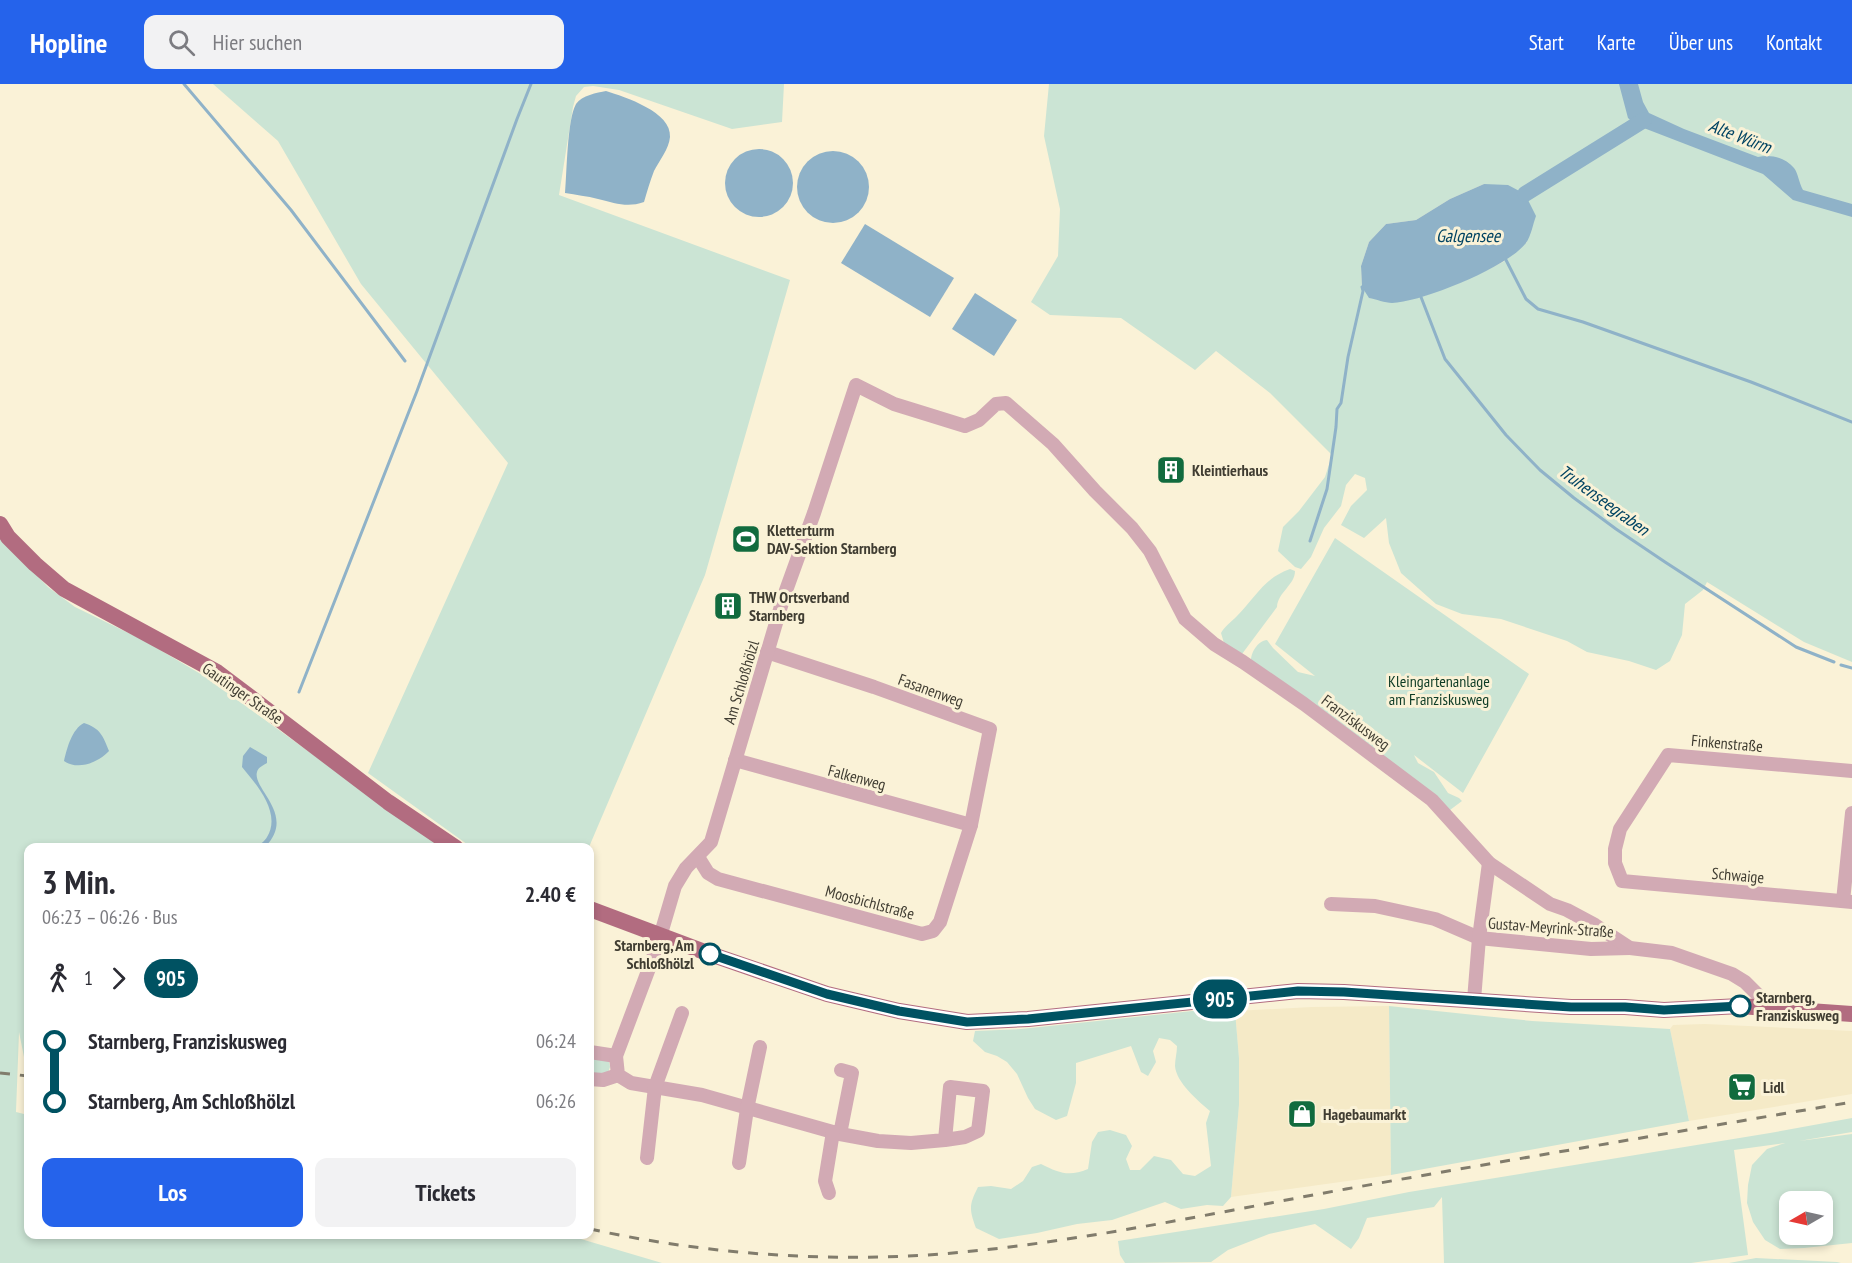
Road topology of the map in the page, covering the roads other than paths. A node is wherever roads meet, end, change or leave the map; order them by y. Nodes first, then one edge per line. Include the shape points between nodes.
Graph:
1 (979, 420) joint
2 (0, 524) edge
3 (767, 652) junction
4 (735, 760) junction
5 (1852, 771) edge
6 (1852, 813) edge
7 (971, 825) junction
8 (449, 843) edge
9 (698, 857) junction
10 (1488, 863) junction
11 (1622, 881) joint
12 (1848, 901) edge
13 (1331, 904) dead end
14 (594, 910) edge
15 (660, 935) junction
16 (1479, 938) junction
17 (1630, 948) junction
18 (1474, 1000) junction
19 (1770, 1007) junction
20 (682, 1013) dead end
21 (1852, 1014) edge
22 (760, 1047) dead end
23 (594, 1053) edge
24 (616, 1056) junction
25 (841, 1070) dead end
26 (618, 1075) junction
27 (594, 1079) edge
28 (655, 1088) junction
29 (747, 1109) junction
30 (836, 1133) junction
31 (945, 1140) dead end
32 (647, 1158) dead end
33 (739, 1163) dead end
34 (829, 1193) dead end

1 - 3 street, Am Schloßhölzl via 965,426 953,423 894,404 856,385
1 - 10 street, Franziskusweg via 996,404 1006,403 1053,444 1132,528 1150,551 1185,619 1214,644 1304,704 1432,800
2 - 8 main road, Gautinger Straße via 8,537 64,589 217,672
3 - 4 street, Am Schloßhölzl
3 - 7 street, Fasanenweg via 990,729
4 - 7 street, Falkenweg
4 - 9 street, Am Schloßhölzl via 711,842
5 - 11 street, Finkenstraße via 1668,755 1620,829 1615,863
6 - 12 street
7 - 9 street, Moosbichlstraße via 940,922 933,932 922,934 718,879 708,873
9 - 15 street, Am Schloßhölzl via 675,886
10 - 16 street
10 - 17 street, Franziskusweg via 1550,904 1595,925
11 - 12 street, Schwaige
13 - 16 street, Gustav-Meyrink-Straße via 1375,906 1426,917
14 - 15 main road
15 - 18 main road via 827,994 967,1022 1298,991
15 - 24 street, Am Schloßhölzl
16 - 17 street, Gustav-Meyrink-Straße via 1591,949
16 - 18 street
17 - 19 street, Franziskusweg via 1672,953 1732,974
18 - 19 main road via 1664,1010
19 - 21 main road
20 - 28 street
22 - 29 street
23 - 24 street
24 - 26 street
25 - 30 street via 852,1073
26 - 27 street
26 - 28 street via 631,1083
28 - 29 street via 702,1095
28 - 32 street
29 - 30 street
29 - 33 street
30 - 31 street via 878,1141
30 - 34 street via 825,1181

